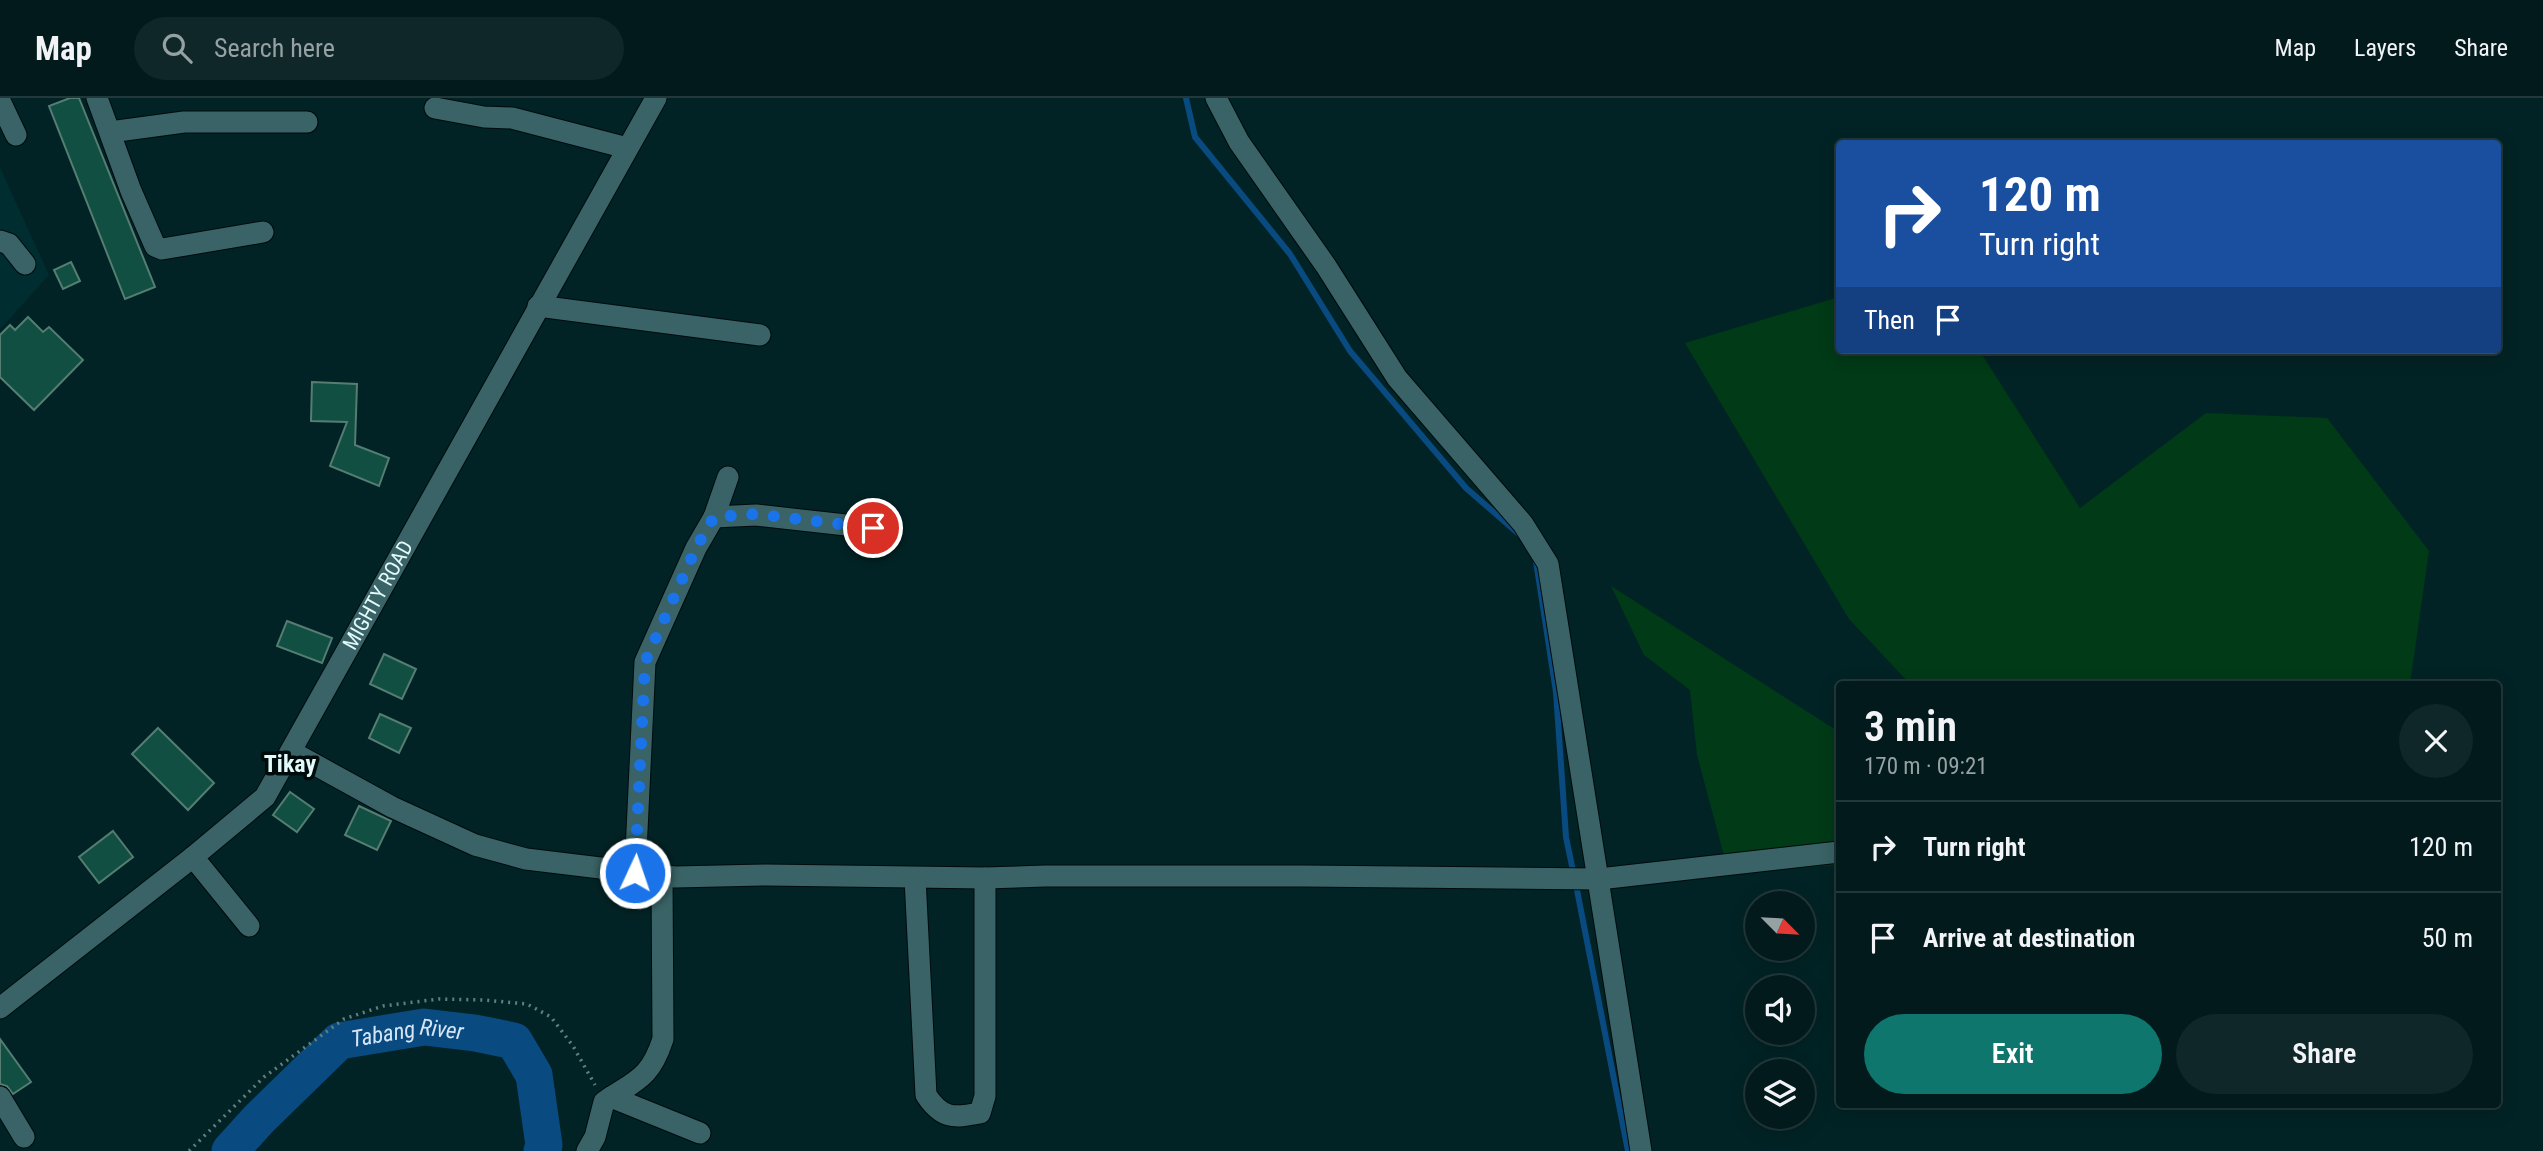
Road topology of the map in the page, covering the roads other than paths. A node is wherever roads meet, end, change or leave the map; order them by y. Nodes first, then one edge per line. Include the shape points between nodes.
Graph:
1 (97, 98) edge
2 (656, 98) edge
3 (1216, 98) edge
4 (0, 101) edge
5 (435, 108) dead end
6 (307, 122) dead end
7 (110, 132) junction
8 (16, 135) dead end
9 (627, 148) junction
10 (263, 232) dead end
11 (0, 241) edge
12 (25, 264) dead end
13 (538, 306) junction
14 (760, 335) dead end
15 (728, 477) dead end
16 (714, 517) junction
17 (873, 528) dead end
18 (292, 752) junction
19 (1836, 852) edge
20 (193, 857) junction
21 (635, 873) junction
22 (662, 876) junction
23 (915, 877) junction
24 (985, 878) junction
25 (1599, 879) junction
26 (248, 926) dead end
27 (0, 1008) edge
28 (0, 1097) edge
29 (607, 1100) junction
30 (700, 1133) dead end
31 (24, 1137) dead end
32 (587, 1151) edge
33 (1641, 1151) edge

1 - 7 street
2 - 9 street, MIGHTY ROAD
3 - 25 street via 1239,142 1397,378 1523,524 1548,564
4 - 8 street
5 - 9 street via 512,118
6 - 7 street via 184,122
7 - 10 street via 155,246 162,249
9 - 13 street, MIGHTY ROAD
11 - 12 street via 9,244
13 - 14 street
13 - 18 street, MIGHTY ROAD
15 - 16 street
16 - 17 street via 756,514
16 - 21 street via 645,662
18 - 20 street, MIGHTY ROAD via 265,797
18 - 21 street via 475,845 526,859
19 - 25 street
20 - 26 street
20 - 27 street, MIGHTY ROAD
21 - 22 street
22 - 23 street
22 - 29 street via 663,1039 655,1061 632,1086
23 - 24 street
23 - 24 street via 926,1095 936,1110 955,1118 980,1113 985,1096
24 - 25 street
25 - 33 street
28 - 31 street
29 - 30 street
29 - 32 street

